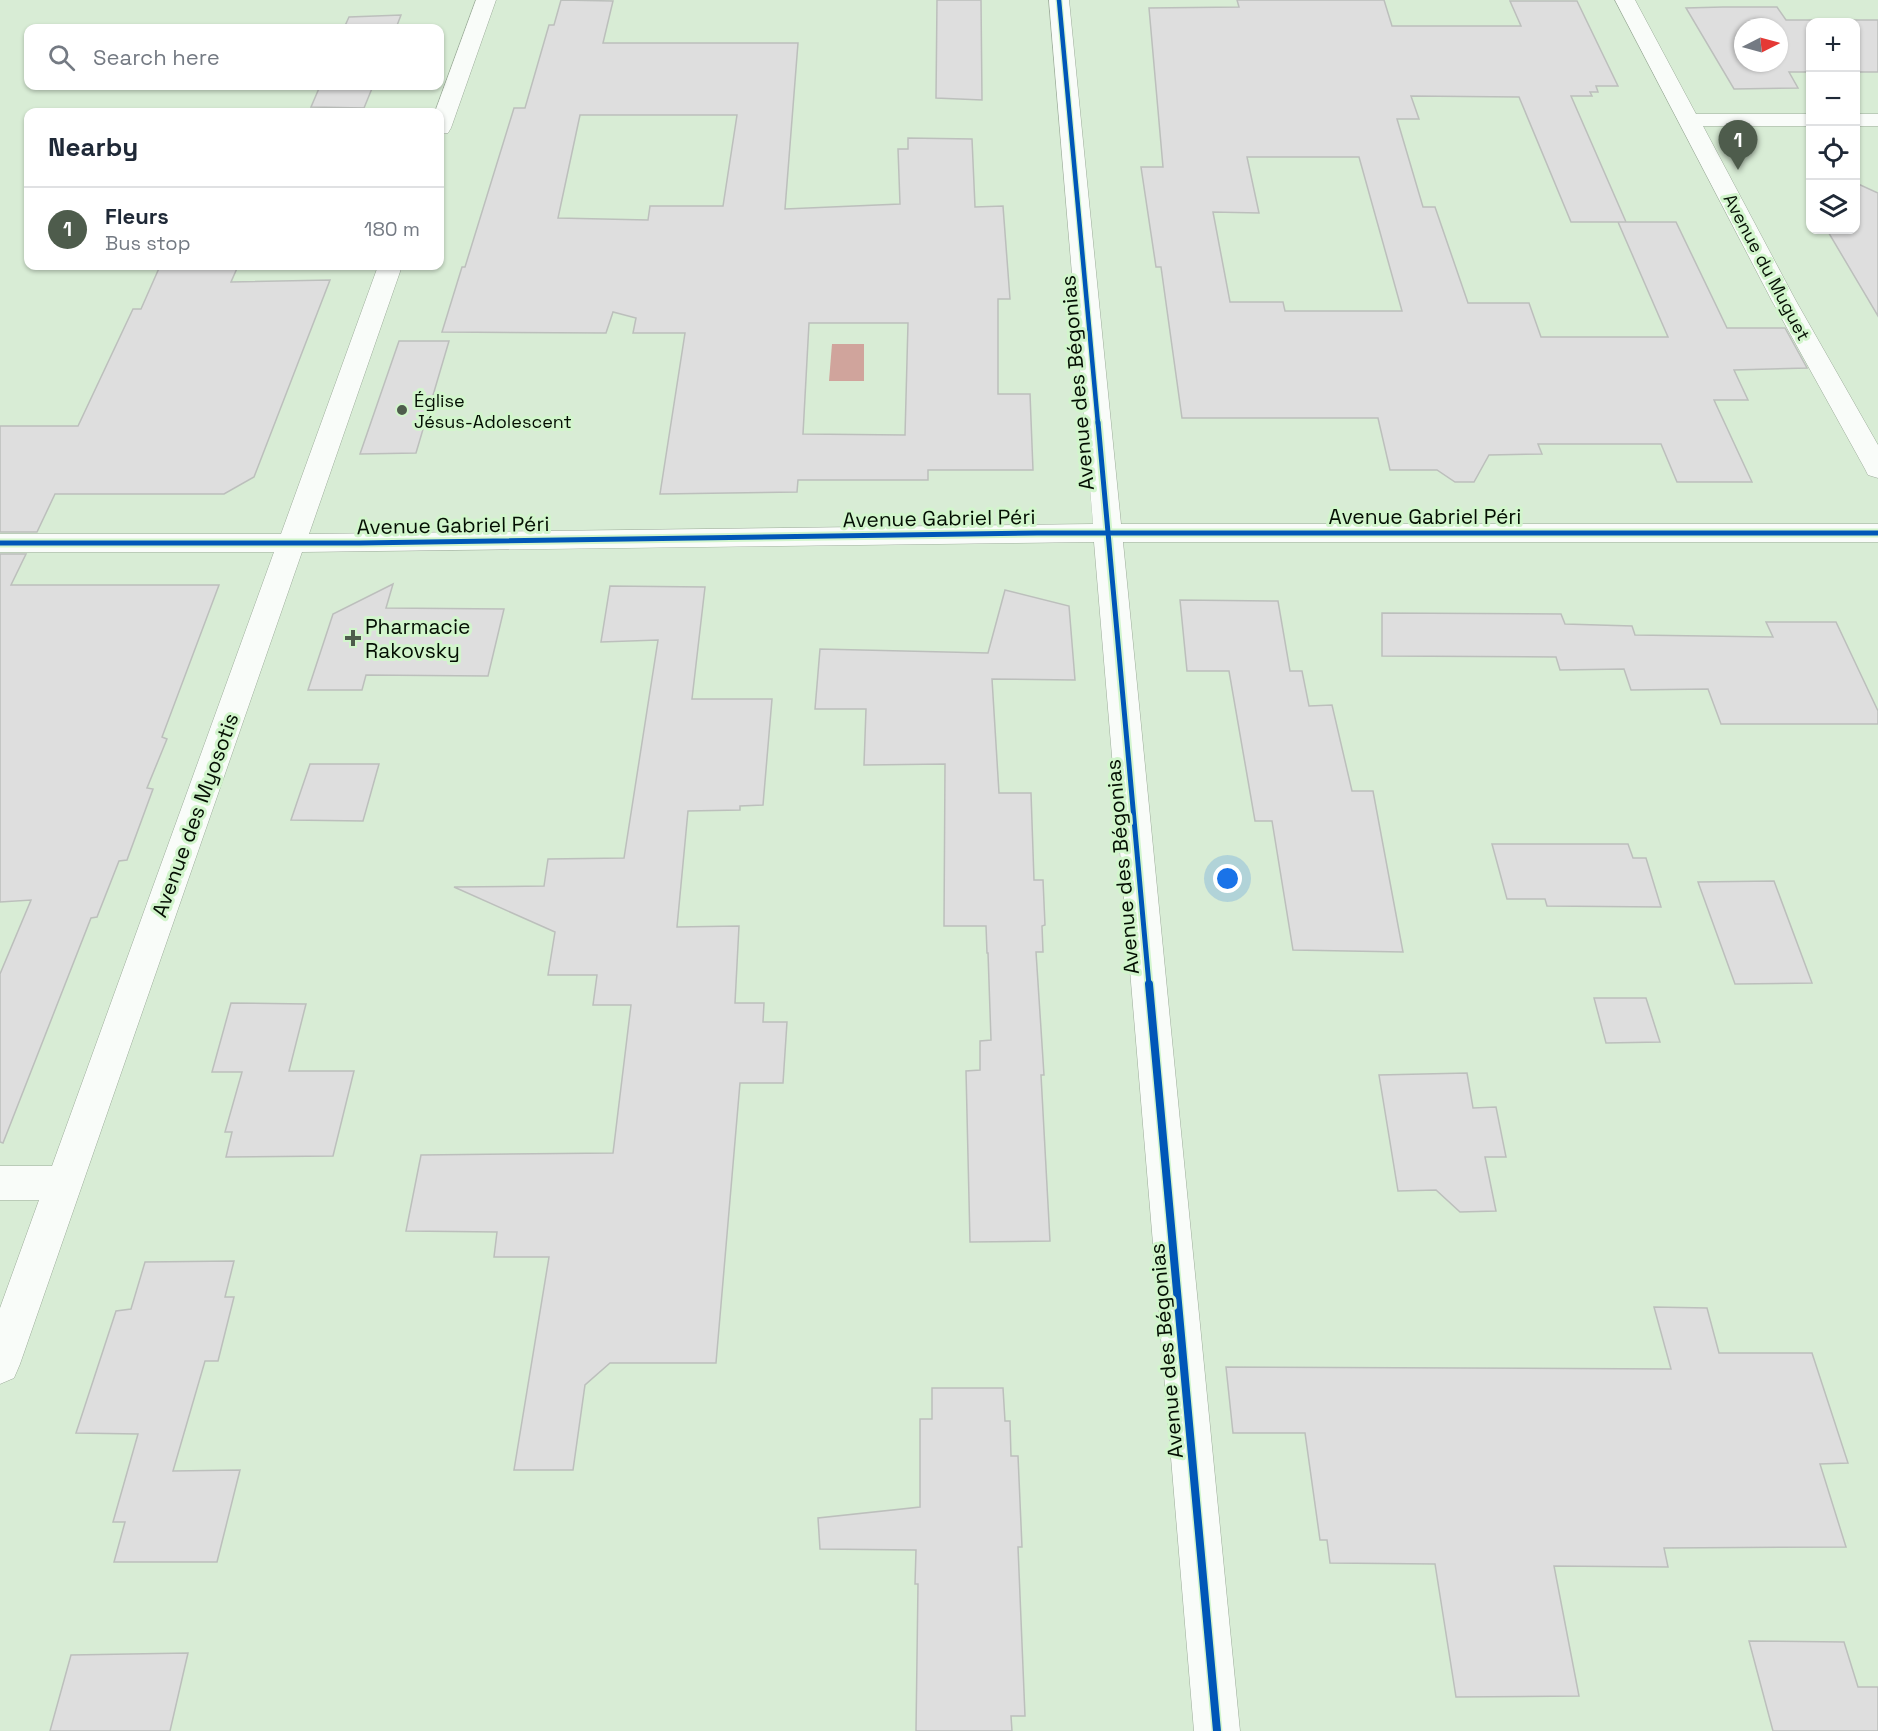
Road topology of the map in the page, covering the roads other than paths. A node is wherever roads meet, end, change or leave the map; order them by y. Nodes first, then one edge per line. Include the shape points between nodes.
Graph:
1 (486, 0) edge
2 (1059, 0) edge
3 (1625, 0) edge
4 (444, 117) edge
5 (1688, 120) junction
6 (1806, 120) edge
7 (1860, 120) edge
8 (1878, 120) edge
9 (389, 270) edge
10 (1878, 469) edge
11 (1108, 533) junction
12 (1878, 533) edge
13 (0, 543) edge
14 (290, 543) junction
15 (64, 1183) junction
16 (0, 1184) edge
17 (0, 1364) edge
18 (1217, 1731) edge

1 - 4 street
2 - 11 street, Avenue des Bégonias
3 - 5 street, Avenue du Muguet
5 - 6 street
5 - 10 street, Avenue du Muguet
7 - 8 street
9 - 14 street, Avenue des Myosotis
11 - 12 street, Avenue Gabriel Péri
11 - 14 street, Avenue Gabriel Péri
11 - 18 street, Avenue des Bégonias
13 - 14 street, Avenue Gabriel Péri
14 - 15 street, Avenue des Myosotis
15 - 16 street
15 - 17 street, Avenue des Myosotis

